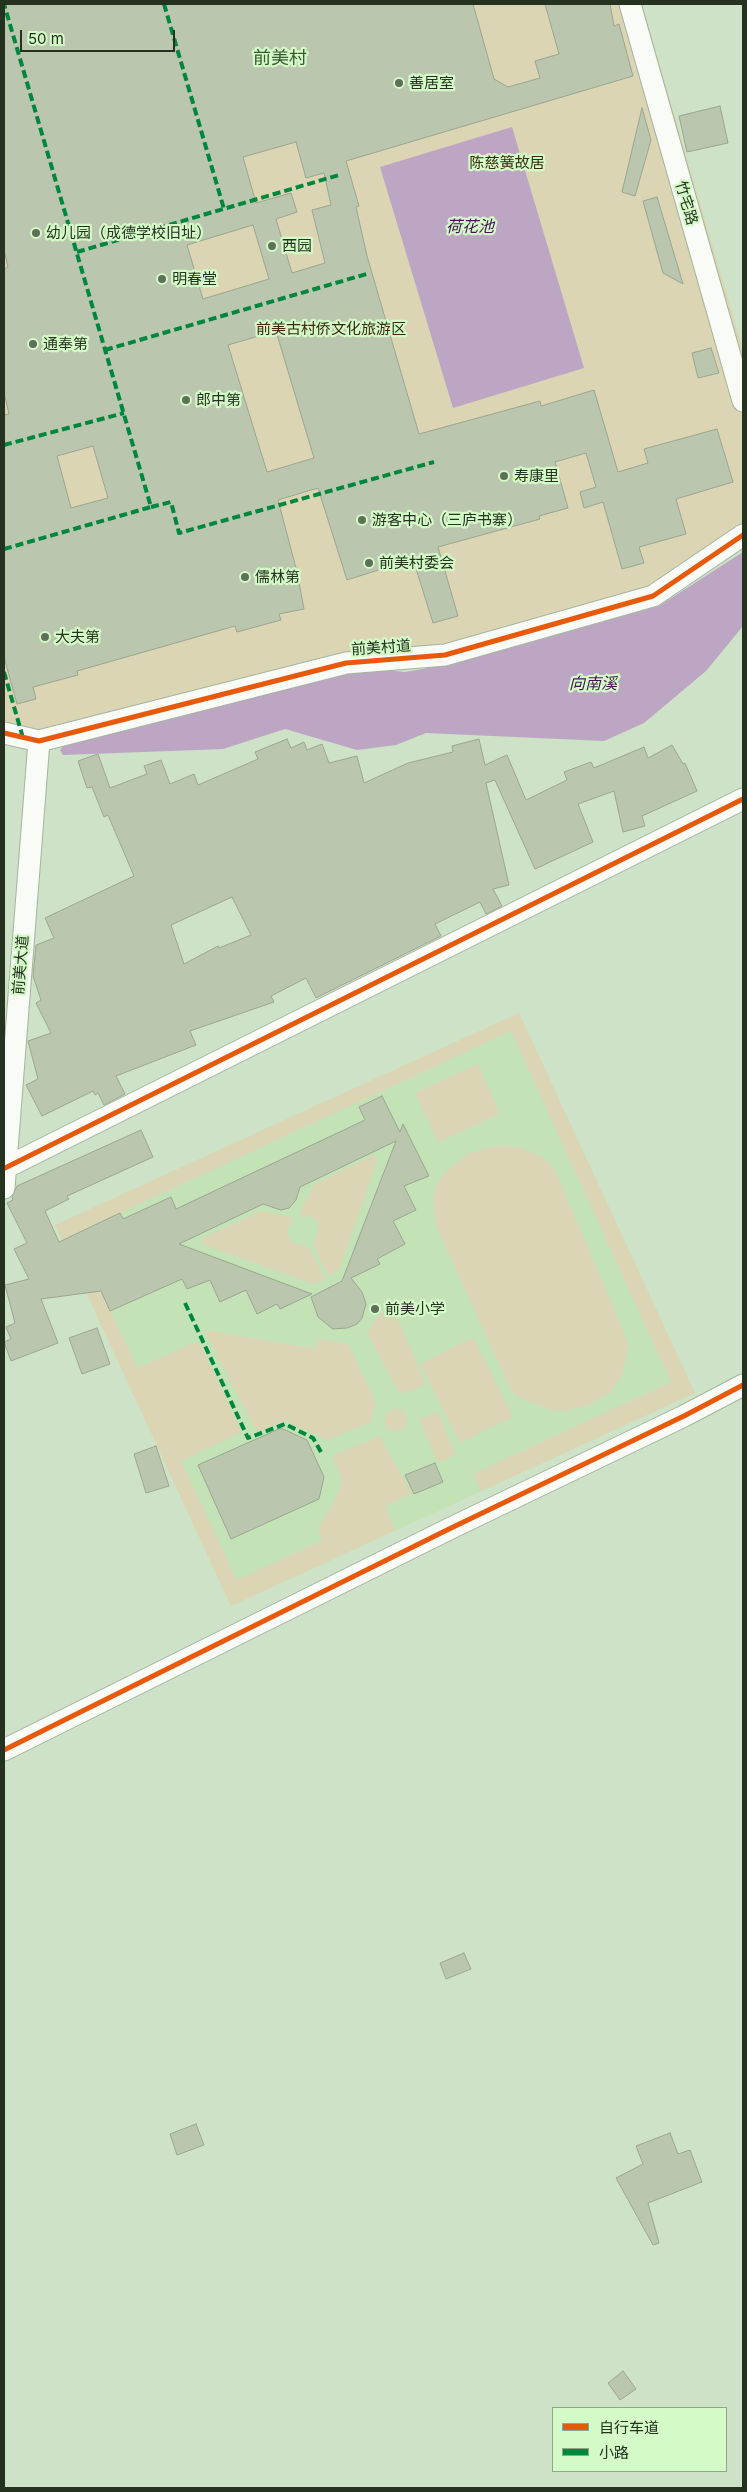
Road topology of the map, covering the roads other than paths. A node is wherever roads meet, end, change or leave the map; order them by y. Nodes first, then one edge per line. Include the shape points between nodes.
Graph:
1 (630, 4) edge
2 (743, 401) edge
3 (743, 535) edge
4 (4, 733) edge
5 (39, 741) junction
6 (743, 800) edge
7 (5, 1178) edge
8 (743, 1385) edge
9 (4, 1750) edge

1 - 2 street, 竹宅路
3 - 5 street, 前美村道 via 653,596 445,656 346,662
4 - 5 street, 前美村道
5 - 7 street, 前美大道
6 - 7 street
8 - 9 street

